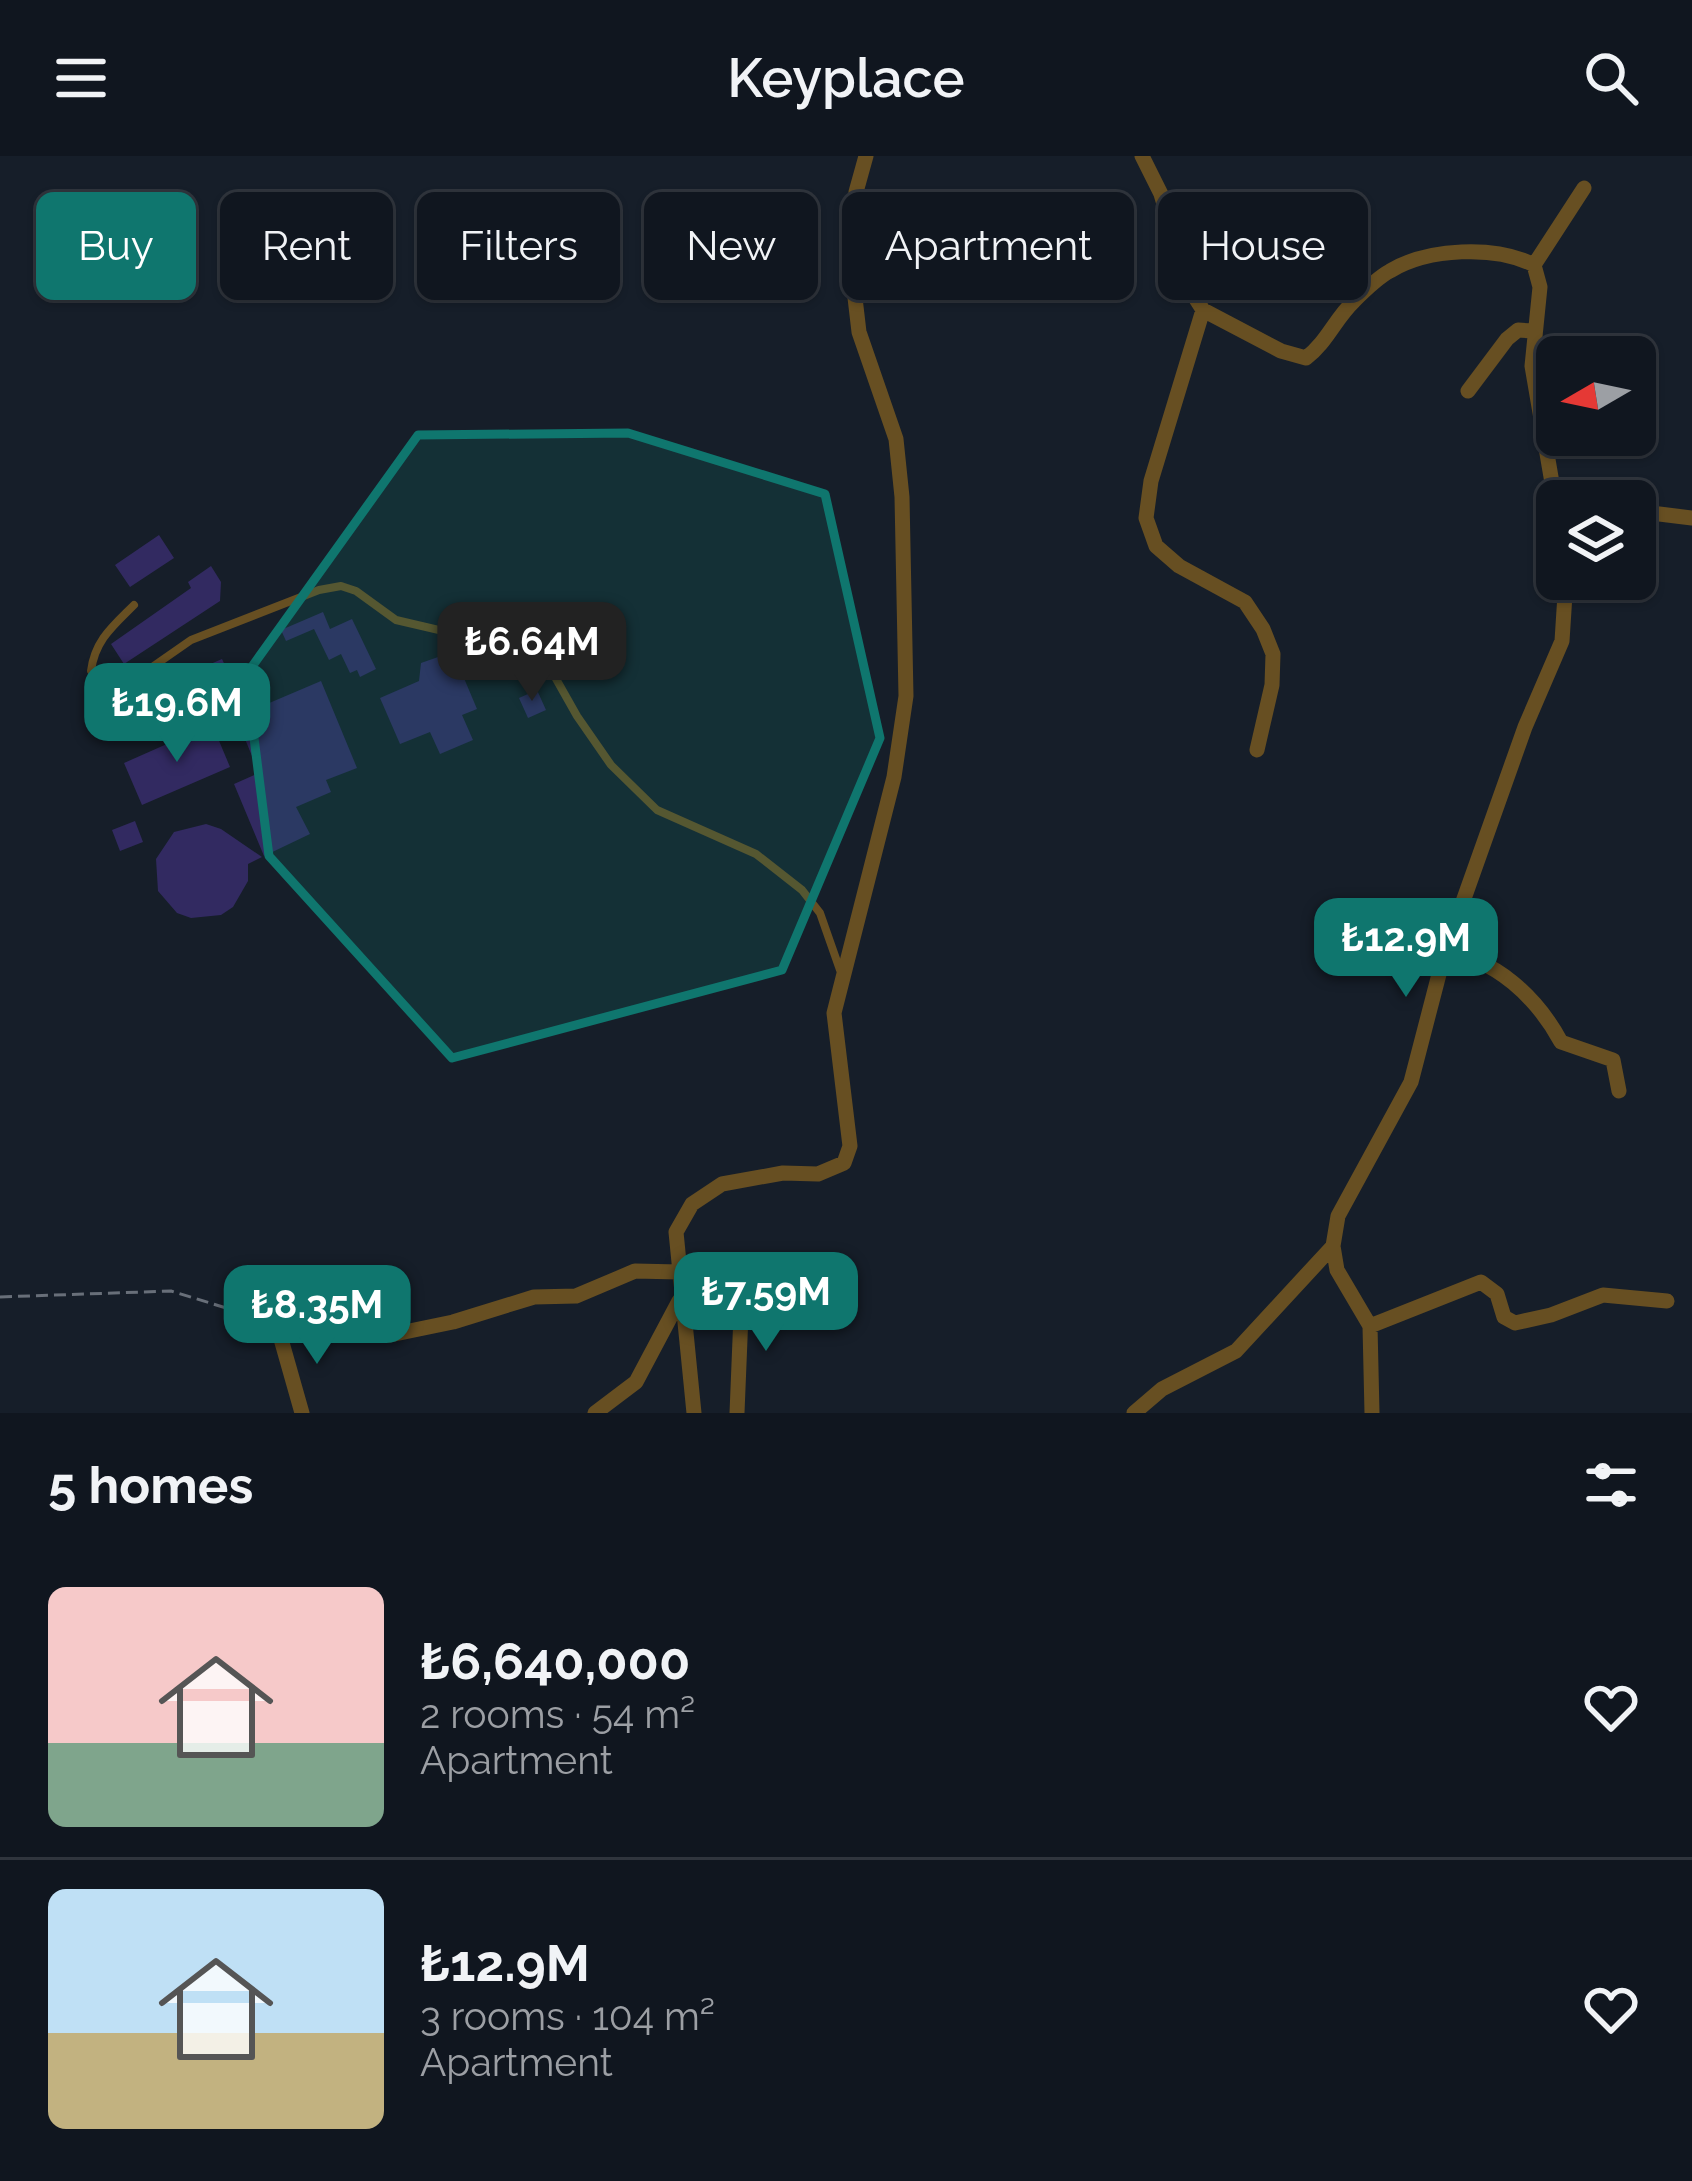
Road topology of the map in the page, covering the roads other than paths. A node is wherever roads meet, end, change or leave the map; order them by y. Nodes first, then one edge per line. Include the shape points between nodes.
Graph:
1 (866, 156) edge
2 (1142, 156) edge
3 (1583, 188) dead end
4 (1534, 266) junction
5 (1203, 310) junction
6 (1534, 331) junction
7 (1468, 391) dead end
8 (1551, 480) edge
9 (1656, 514) edge
10 (1692, 518) edge
11 (1565, 600) edge
12 (134, 605) dead end
13 (1257, 750) dead end
14 (1444, 955) junction
15 (842, 977) junction
16 (1619, 1091) dead end
17 (1333, 1246) junction
18 (679, 1272) junction
19 (742, 1290) dead end
20 (680, 1298) junction
21 (1667, 1301) dead end
22 (1370, 1326) junction
23 (390, 1335) dead end
24 (281, 1339) road end
25 (302, 1413) edge
26 (595, 1413) edge
27 (694, 1413) edge
28 (736, 1413) edge
29 (1134, 1413) edge
30 (1372, 1413) edge

1 - 15 street via 852,272 859,332 896,440 906,697 894,777
2 - 5 street
3 - 4 street
4 - 5 street via 1515,255 1440,254 1390,270 1306,358
4 - 6 street
5 - 13 street via 1146,518 1156,546 1246,602 1264,629 1273,669
6 - 7 street via 1507,339
6 - 8 street via 1532,367
9 - 10 street
11 - 14 street via 1562,641
12 - 15 lane via 93,654 91,671 110,690 190,640 341,586 396,620 542,654 611,766 657,810 756,854 802,890 820,913
14 - 16 street via 1480,961 1511,981 1561,1042 1613,1060
14 - 17 street via 1411,1082 1338,1216
15 - 18 street via 834,1013 850,1146 844,1163 818,1174 722,1184 692,1204 676,1232
17 - 22 street via 1336,1270
17 - 29 street via 1236,1351
18 - 20 street
18 - 23 street via 634,1271 576,1297 534,1297
19 - 28 street
20 - 26 street via 636,1382
20 - 27 street
21 - 22 street via 1603,1295 1515,1323 1481,1282
22 - 30 street
24 - 25 street

